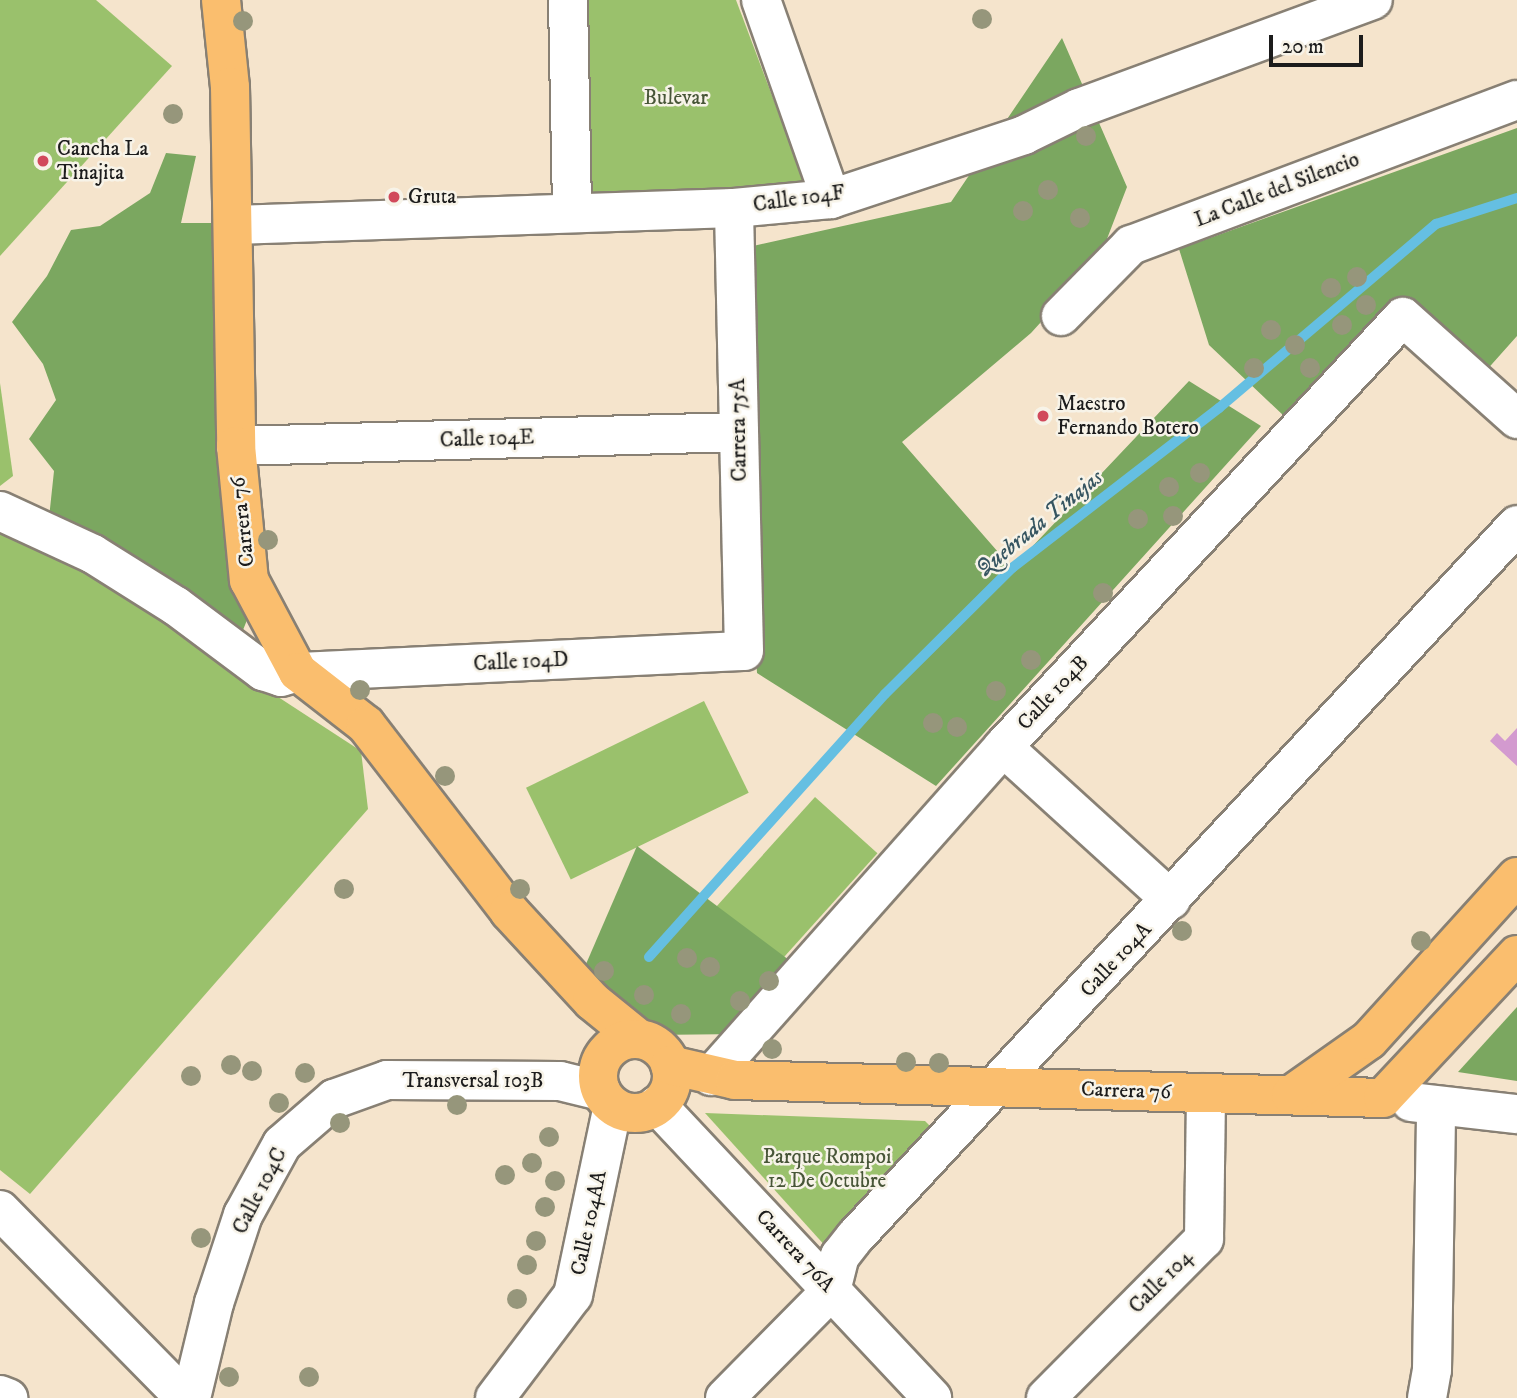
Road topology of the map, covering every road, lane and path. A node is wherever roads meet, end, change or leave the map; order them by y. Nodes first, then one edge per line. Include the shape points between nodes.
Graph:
1 (221, 0) edge
2 (568, 0) edge
3 (761, 0) edge
4 (1373, 0) edge
5 (1517, 100) edge
6 (831, 199) junction
7 (734, 208) junction
8 (572, 214) junction
9 (234, 225) junction
10 (1062, 316) dead end
11 (1517, 419) edge
12 (739, 432) junction
13 (236, 446) junction
14 (0, 511) edge
15 (1517, 525) edge
16 (744, 651) joint
17 (298, 672) junction
18 (1003, 747) junction
19 (1517, 877) edge
20 (1171, 900) junction
21 (1517, 955) edge
22 (612, 1071) junction
23 (723, 1078) junction
24 (387, 1080) joint
25 (933, 1086) junction
26 (665, 1088) junction
27 (996, 1088) junction
28 (1206, 1093) junction
29 (1291, 1095) junction
30 (1383, 1098) junction
31 (1436, 1106) junction
32 (1517, 1114) edge
33 (956, 1133) junction
34 (0, 1210) edge
35 (831, 1291) junction
36 (0, 1395) edge
37 (8, 1398) edge
38 (185, 1398) edge
39 (191, 1398) edge
40 (495, 1398) edge
41 (725, 1398) edge
42 (932, 1398) edge
43 (1046, 1398) edge
44 (1427, 1398) edge

1 - 9 main road, Carrera 76 via 230,87
2 - 8 street
3 - 6 street
4 - 6 street, Calle 104F via 1079,108 1024,135
5 - 10 street, La Calle del Silencio via 1131,246
6 - 7 street, Calle 104F
7 - 8 street, Calle 104F
7 - 12 street, Carrera 75A
8 - 9 street, Calle 104F
9 - 13 main road, Carrera 76
11 - 18 street, Calle 104B via 1403,317
12 - 13 street, Calle 104E
12 - 16 street, Carrera 75A
13 - 17 main road, Carrera 76 via 249,580
14 - 17 street, Calle 104D via 93,554 176,606 263,671 281,677
15 - 20 street, Calle 104A
16 - 17 street, Calle 104D
17 - 22 main road, Carrera 76 via 366,725 509,911 593,1001
18 - 20 street
18 - 23 street, Calle 104B
19 - 29 main road via 1369,1040
20 - 27 street, Calle 104A
21 - 30 main road
22 - 24 street, Transversal 103B via 560,1081
22 - 26 main road, Carrera 76 via 635,1113
22 - 26 main road, Carrera 76 via 659,1047
22 - 40 street, Calle 104AA via 573,1295
23 - 25 main road, Carrera 76
23 - 26 main road, Carrera 76
24 - 39 street, Calle 104C via 334,1098 282,1144 243,1215 214,1303
25 - 27 main road, Carrera 76
25 - 33 street via 953,1109
26 - 35 street, Carrera 76A
27 - 28 main road, Carrera 76
27 - 33 street, Calle 104A
28 - 29 main road, Carrera 76
28 - 43 street, Calle 104 via 1204,1239
29 - 30 main road, Carrera 76
30 - 31 street, Carrera 76
31 - 32 street, Carrera 76
31 - 44 street via 1432,1370
33 - 35 street, Calle 104A via 840,1256
34 - 38 street
35 - 41 street
35 - 42 street, Carrera 76A
36 - 37 street

